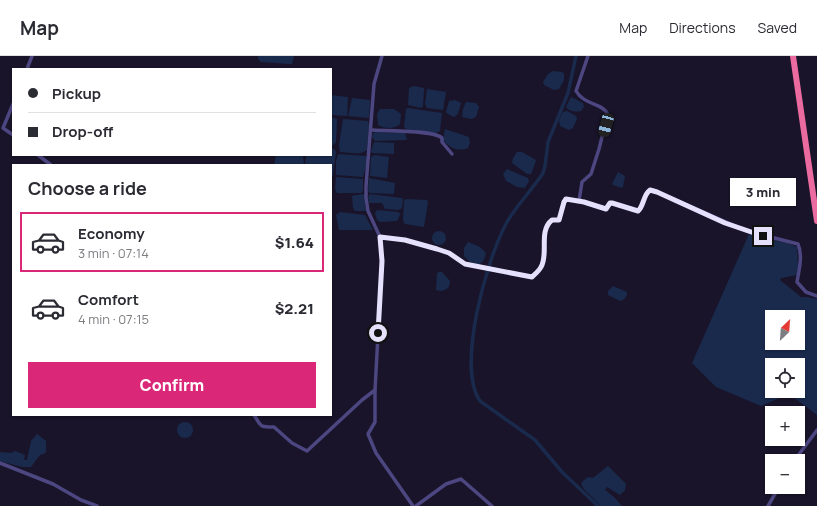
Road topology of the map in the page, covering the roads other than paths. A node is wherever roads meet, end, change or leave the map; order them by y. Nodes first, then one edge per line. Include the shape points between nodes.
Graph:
1 (32, 56) edge
2 (382, 56) edge
3 (588, 56) edge
4 (793, 56) edge
5 (27, 68) edge
6 (12, 106) edge
7 (372, 130) junction
8 (12, 134) edge
9 (452, 154) dead end
10 (39, 156) edge
11 (50, 164) edge
12 (579, 201) junction
13 (817, 221) edge
14 (380, 237) junction
15 (817, 296) edge
16 (375, 390) junction
17 (255, 416) edge
18 (817, 430) edge
19 (799, 454) edge
20 (0, 463) edge
21 (775, 494) edge
22 (97, 506) edge
23 (414, 506) edge
24 (492, 506) edge
25 (768, 506) edge

1 - 5 street
2 - 7 street via 374,84
3 - 12 street via 576,91 585,101 603,107 607,113 599,149 591,174 582,182
4 - 13 highway
6 - 8 street via 3,128
7 - 9 street via 419,132 439,136
7 - 14 street via 366,198 368,211
10 - 11 street
12 - 14 street via 566,199 559,220 549,222 544,240 542,266 532,277 465,264 449,253 437,249 405,240
12 - 15 street via 606,209 612,203 638,211 648,192 653,190 747,231 798,244 800,272 797,282 806,292
14 - 16 street via 382,261
16 - 17 street via 307,451 292,443 277,428 264,428
16 - 23 street via 375,422 368,434 369,438 388,471
18 - 19 street
20 - 22 street via 53,484 80,500
21 - 25 street
23 - 24 street via 446,484 461,479

